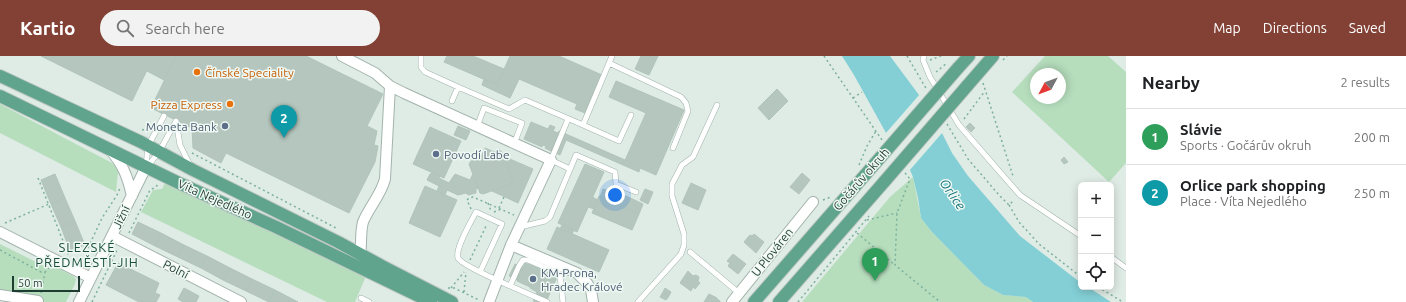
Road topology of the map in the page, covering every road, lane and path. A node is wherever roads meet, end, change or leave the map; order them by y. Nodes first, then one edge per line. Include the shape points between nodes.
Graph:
1 (342, 56) edge
2 (421, 56) edge
3 (612, 56) edge
4 (824, 56) edge
5 (907, 56) edge
6 (941, 56) edge
7 (969, 56) edge
8 (993, 56) edge
9 (924, 58) edge
10 (609, 63) junction
11 (955, 64) junction
12 (0, 76) edge
13 (930, 77) junction
14 (982, 83) dead end
15 (390, 86) junction
16 (458, 87) junction
17 (985, 90) junction
18 (862, 92) dead end
19 (930, 95) dead end
20 (0, 96) edge
21 (853, 98) junction
22 (452, 102) dead end
23 (716, 105) dead end
24 (631, 115) dead end
25 (164, 116) dead end
26 (568, 119) junction
27 (945, 120) dead end
28 (583, 125) junction
29 (959, 125) junction
30 (477, 127) junction
31 (876, 131) junction
32 (885, 143) dead end
33 (514, 144) junction
34 (148, 146) junction
35 (674, 148) dead end
36 (108, 149) junction
37 (159, 152) junction
38 (551, 160) junction
39 (868, 163) junction
40 (146, 167) junction
41 (570, 169) junction
42 (193, 170) junction
43 (905, 173) dead end
44 (38, 178) dead end
45 (121, 183) dead end
46 (159, 183) dead end
47 (636, 192) dead end
48 (836, 192) dead end
49 (1020, 194) junction
50 (132, 196) junction
51 (504, 197) dead end
52 (813, 202) joint
53 (488, 203) junction
54 (49, 204) junction
55 (1009, 205) junction
56 (470, 207) dead end
57 (499, 208) junction
58 (502, 209) junction
59 (897, 213) junction
60 (871, 214) dead end
61 (490, 218) junction
62 (867, 220) junction
63 (521, 223) junction
64 (1, 228) edge
65 (856, 232) junction
66 (1078, 234) edge
67 (112, 236) junction
68 (124, 243) junction
69 (511, 245) junction
70 (0, 250) edge
71 (690, 252) dead end
72 (360, 254) junction
73 (1114, 259) edge
74 (70, 260) dead end
75 (52, 263) dead end
76 (1120, 263) junction
77 (1126, 263) edge
78 (896, 265) junction
79 (468, 266) junction
80 (1126, 268) edge
81 (45, 272) junction
82 (480, 272) junction
83 (1078, 275) edge
84 (91, 278) junction
85 (497, 280) junction
86 (510, 286) junction
87 (451, 288) dead end
88 (1103, 290) edge
89 (464, 292) dead end
90 (739, 293) junction
91 (0, 295) edge
92 (361, 298) dead end
93 (38, 301) edge
94 (79, 302) edge
95 (92, 302) edge
96 (241, 302) edge
97 (369, 302) edge
98 (430, 302) edge
99 (452, 302) edge
100 (489, 302) edge
101 (547, 302) edge
102 (563, 302) edge
103 (593, 302) edge
104 (638, 302) edge
105 (732, 302) edge
106 (754, 302) edge
107 (779, 302) edge
108 (798, 302) edge
109 (940, 302) edge
110 (1123, 302) edge

1 - 15 street via 375,72
2 - 16 lane via 421,67 425,72
3 - 10 lane
4 - 21 path
5 - 19 path
6 - 9 path via 931,60
7 - 11 main road, Gočárův okruh
8 - 107 main road, Gočárův okruh, bridge
9 - 13 lane
10 - 28 lane
10 - 35 lane via 681,97 686,103 688,111
11 - 13 path
11 - 39 main road, Gočárův okruh, bridge
12 - 34 main road, Víta Nejedlého
13 - 29 lane
14 - 17 path
15 - 30 street
15 - 72 street via 385,179 383,188 362,225
16 - 22 lane
16 - 26 lane via 508,109 524,100
17 - 29 path
17 - 49 path
18 - 21 path
20 - 36 main road, Víta Nejedlého
21 - 31 path
23 - 104 lane via 693,157 682,166 672,184 672,196 684,234 681,254
24 - 28 lane via 619,141
25 - 34 lane
26 - 28 lane
26 - 38 lane
27 - 55 path via 968,159
29 - 49 lane
30 - 33 street
30 - 33 lane via 484,108 522,123
31 - 32 path
31 - 39 path via 859,167
33 - 38 street
34 - 37 main road, Víta Nejedlého
34 - 40 lane
36 - 40 main road, Víta Nejedlého
36 - 50 street, Jižní via 126,172
37 - 40 lane
37 - 42 main road, Víta Nejedlého
37 - 42 lane via 176,121 180,145
38 - 41 lane
38 - 63 street
39 - 106 main road, Gočárův okruh
40 - 50 street, Jižní
40 - 98 main road, Víta Nejedlého
41 - 47 lane via 576,155 615,172 616,184
41 - 63 lane via 550,217
42 - 72 main road, Víta Nejedlého
43 - 59 path via 910,179
44 - 54 path
45 - 84 path via 119,193 102,218 87,250 89,258 85,264
46 - 68 path via 150,190
48 - 52 path via 830,198
49 - 55 path
49 - 66 lane
50 - 67 street, Jižní
51 - 57 path
52 - 90 street, U Plováren
53 - 56 path via 470,197 467,200
53 - 57 path
53 - 58 path via 492,214
54 - 64 path
54 - 74 path
55 - 83 path via 1019,222 1039,244
57 - 58 path
58 - 63 path
59 - 62 path
59 - 78 path
60 - 62 path
61 - 79 path
61 - 79 lane via 476,212 458,249 458,258
61 - 82 lane via 502,224
62 - 65 path
63 - 69 street
64 - 84 street
65 - 78 path
65 - 108 path
67 - 68 street, Polní
67 - 84 street, Jižní
68 - 95 path via 118,248
68 - 96 street, Polní
69 - 85 street
69 - 103 street via 577,272 587,282
70 - 81 path
71 - 90 lane
72 - 99 main road, Víta Nejedlého
73 - 76 lane
75 - 81 path
76 - 77 lane
76 - 80 lane
78 - 109 path
79 - 82 lane
81 - 93 path
82 - 85 lane
84 - 94 street, Jižní
85 - 86 lane
85 - 100 street
86 - 101 lane
86 - 102 lane via 523,260 528,260 558,273
87 - 89 path via 466,268
88 - 110 path
90 - 105 street, U Plováren
91 - 93 street
92 - 97 lane

